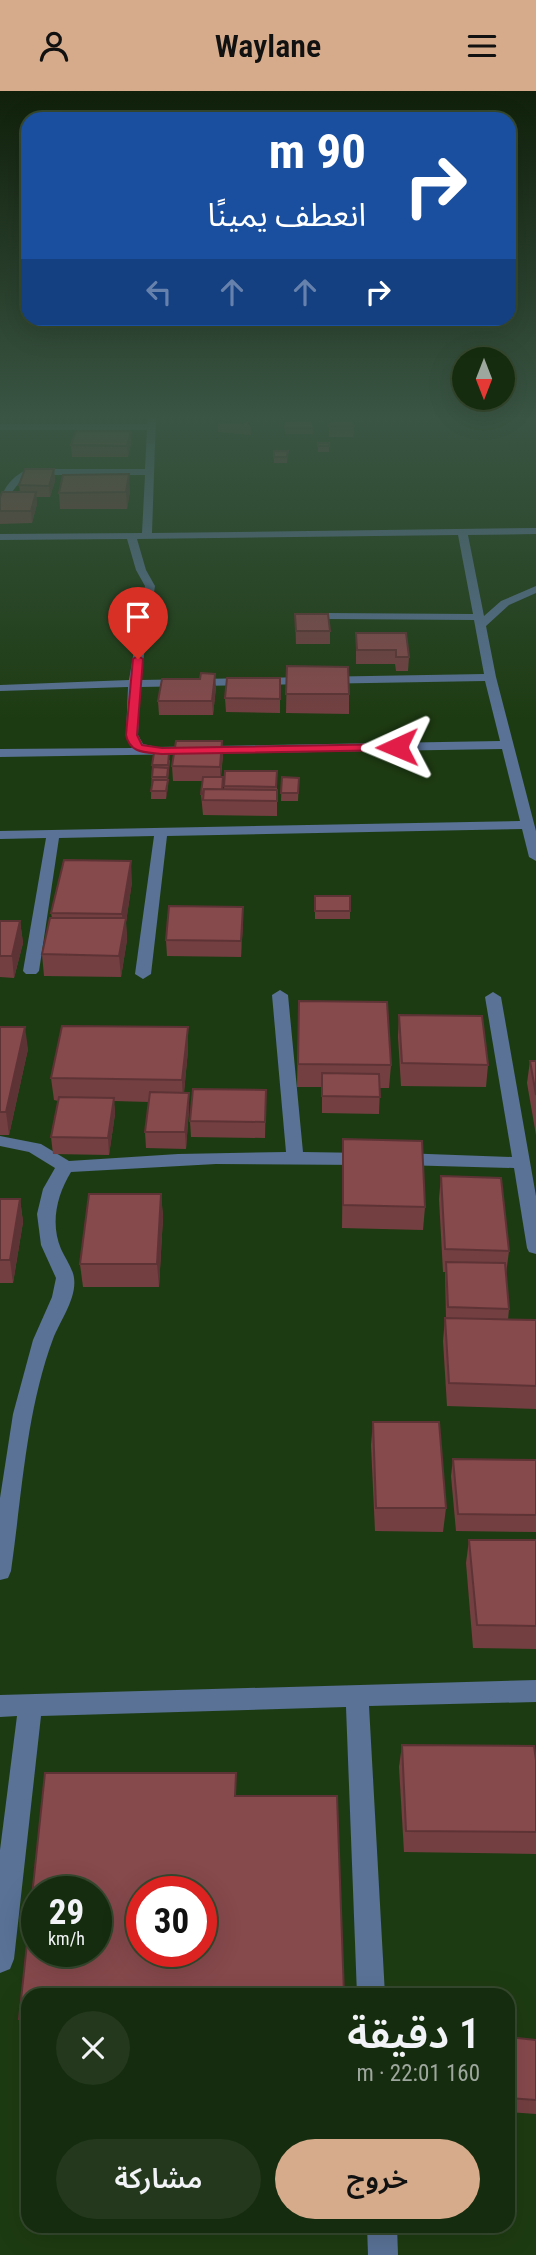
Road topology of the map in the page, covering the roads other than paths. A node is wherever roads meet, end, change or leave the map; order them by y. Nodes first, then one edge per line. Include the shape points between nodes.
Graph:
1 (149, 517) edge
2 (462, 531) junction
3 (536, 531) edge
4 (0, 537) edge
5 (131, 537) junction
6 (148, 537) junction
7 (536, 589) edge
8 (326, 616) edge
9 (480, 621) junction
10 (490, 677) junction
11 (134, 684) junction
12 (0, 688) edge
13 (507, 745) junction
14 (152, 751) junction
15 (0, 753) edge
16 (527, 825) junction
17 (161, 832) junction
18 (53, 834) junction
19 (0, 835) edge
20 (536, 857) edge
21 (31, 971) dead end
22 (143, 974) dead end
23 (280, 995) dead end
24 (493, 997) dead end
25 (0, 1141) edge
26 (295, 1157) junction
27 (520, 1163) junction
28 (65, 1167) junction
29 (536, 1248) edge
30 (0, 1571) edge
31 (536, 1691) edge
32 (357, 1696) junction
33 (30, 1705) junction
34 (0, 1706) edge
35 (0, 1959) edge
36 (371, 1988) edge
37 (382, 2233) edge
38 (383, 2255) edge

1 - 6 street
2 - 3 street
2 - 6 street
2 - 9 street
4 - 5 street
5 - 6 street
5 - 11 street via 149,586
7 - 9 street
8 - 9 street
9 - 10 street
10 - 11 street
10 - 13 street
11 - 12 street
11 - 14 street via 134,743
13 - 14 street
13 - 16 street
14 - 15 street
16 - 17 street
16 - 20 street
17 - 18 street
17 - 22 street
18 - 19 street
18 - 21 street
23 - 26 street
24 - 27 street
25 - 28 street via 34,1146
26 - 27 street
26 - 28 street via 143,1159
27 - 29 street
28 - 30 street via 52,1189 46,1214 50,1245 65,1278 62,1297 43,1340 23,1414
31 - 32 street
32 - 33 street
32 - 36 street
33 - 34 street
33 - 35 street
37 - 38 street

